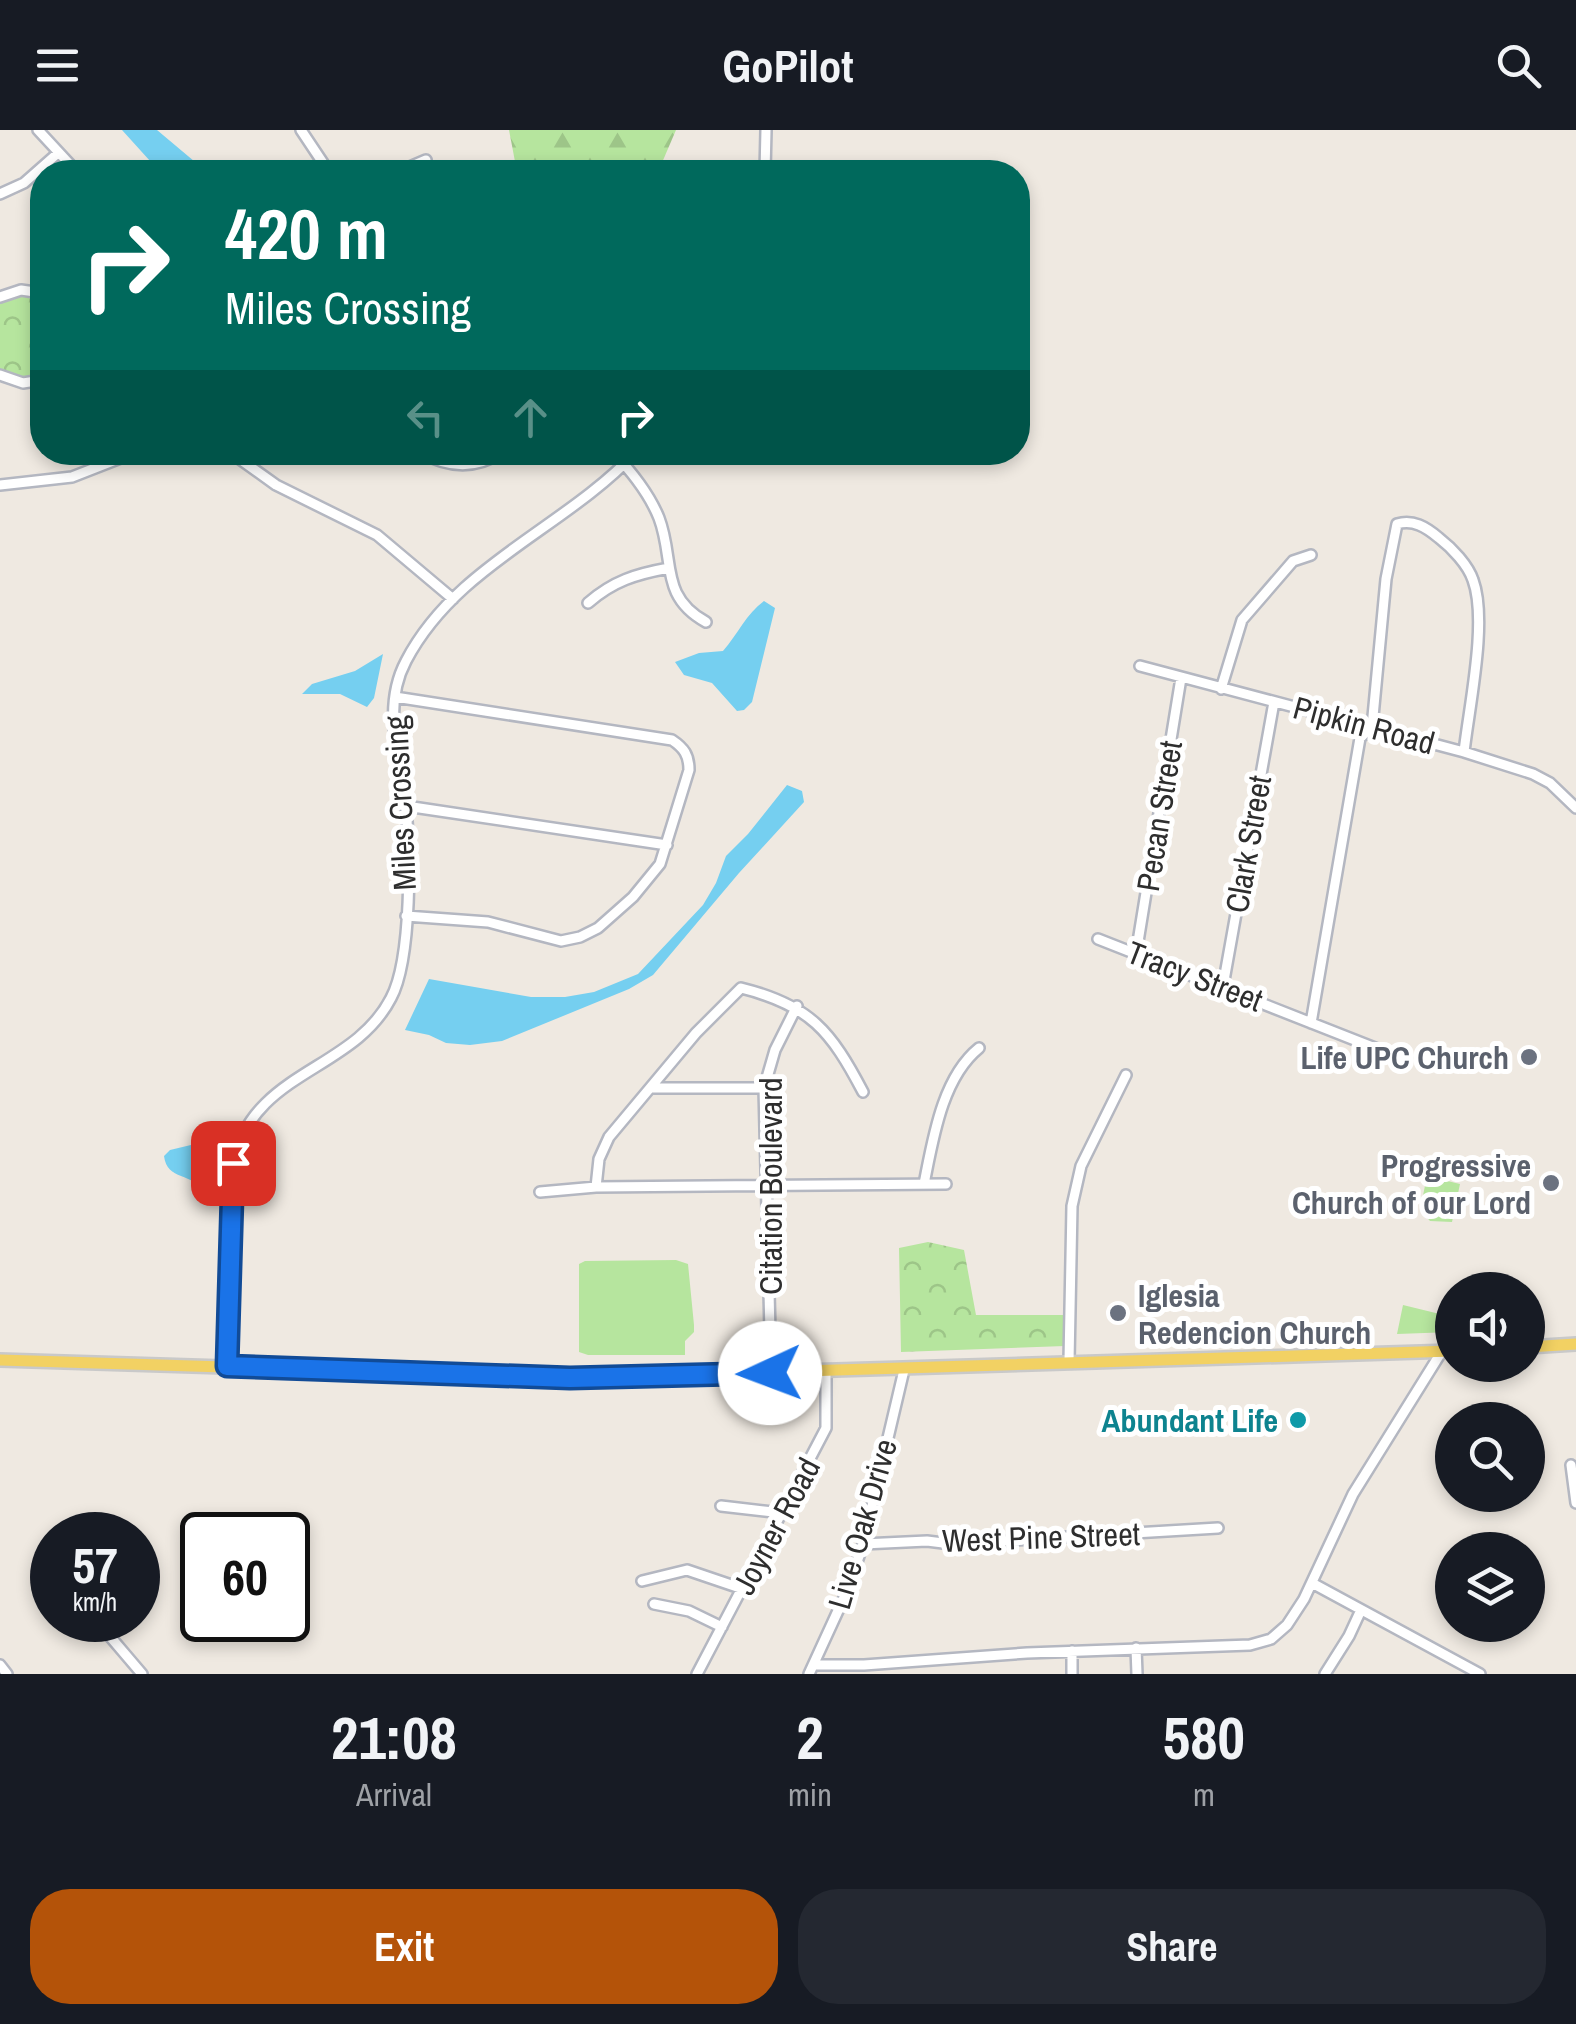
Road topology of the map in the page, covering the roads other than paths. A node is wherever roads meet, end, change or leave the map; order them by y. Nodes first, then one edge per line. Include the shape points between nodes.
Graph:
1 (38, 130) edge
2 (301, 130) edge
3 (766, 130) edge
4 (58, 154) junction
5 (51, 160) edge
6 (65, 160) edge
7 (321, 160) edge
8 (765, 160) edge
9 (30, 178) edge
10 (0, 194) edge
11 (30, 291) edge
12 (0, 297) edge
13 (0, 375) edge
14 (30, 382) edge
15 (104, 465) edge
16 (248, 465) edge
17 (623, 465) edge
18 (625, 465) edge
19 (0, 485) edge
20 (1311, 555) dead end
21 (669, 568) junction
22 (453, 599) junction
23 (588, 603) dead end
24 (706, 622) dead end
25 (1140, 666) dead end
26 (1182, 678) junction
27 (1221, 689) junction
28 (395, 697) junction
29 (1274, 702) junction
30 (1372, 727) junction
31 (1464, 752) junction
32 (406, 806) junction
33 (1576, 808) edge
34 (666, 845) junction
35 (406, 916) junction
36 (1098, 938) dead end
37 (1136, 954) junction
38 (1222, 986) junction
39 (797, 1006) junction
40 (1311, 1023) junction
41 (979, 1048) dead end
42 (1403, 1060) dead end
43 (1126, 1075) dead end
44 (651, 1088) junction
45 (764, 1088) junction
46 (863, 1092) dead end
47 (924, 1184) junction
48 (946, 1184) dead end
49 (596, 1187) junction
50 (768, 1188) junction
51 (540, 1192) dead end
52 (1576, 1344) edge
53 (1545, 1346) edge
54 (1435, 1351) edge
55 (0, 1360) edge
56 (1069, 1361) junction
57 (227, 1366) junction
58 (1435, 1369) edge
59 (826, 1370) junction
60 (904, 1370) junction
61 (770, 1373) junction
62 (1571, 1465) dead end
63 (1576, 1503) edge
64 (721, 1506) dead end
65 (782, 1513) junction
66 (1218, 1528) dead end
67 (863, 1544) junction
68 (642, 1581) dead end
69 (1312, 1583) junction
70 (742, 1590) junction
71 (654, 1604) dead end
72 (1361, 1610) junction
73 (722, 1627) junction
74 (115, 1642) edge
75 (1136, 1648) junction
76 (1072, 1651) junction
77 (0, 1666) edge
78 (811, 1670) edge
79 (7, 1674) edge
80 (142, 1674) edge
81 (697, 1674) edge
82 (1072, 1674) edge
83 (1137, 1674) edge
84 (1325, 1674) edge
85 (1480, 1674) edge

1 - 4 street
2 - 7 street
3 - 8 street
4 - 5 street
4 - 6 street
9 - 10 street
11 - 12 street
13 - 14 street
15 - 19 street via 72,478
16 - 22 street via 377,536
17 - 22 street, Miles Crossing
18 - 21 street via 658,517
20 - 27 street via 1294,561 1242,620
21 - 23 street via 616,582
21 - 24 street via 678,600
22 - 28 street, Miles Crossing via 408,657
25 - 26 street, Pipkin Road
26 - 27 street, Pipkin Road
26 - 37 street, Pecan Street
27 - 29 street, Pipkin Road
28 - 32 street, Miles Crossing via 392,722
28 - 34 street via 672,740 689,758
29 - 30 street, Pipkin Road
29 - 38 street, Clark Street
30 - 31 street, Pipkin Road
30 - 31 street via 1389,561 1397,524 1412,522 1440,538 1473,580 1478,628
30 - 40 street via 1360,738
31 - 33 street, Pipkin Road via 1533,774
32 - 34 street
32 - 35 street, Miles Crossing
34 - 35 street via 633,898 580,937 560,941 488,922
35 - 57 street, Miles Crossing via 398,983 377,1022 273,1094 236,1146
36 - 37 street, Tracy Street
37 - 38 street, Tracy Street
38 - 40 street, Tracy Street
39 - 44 street via 741,988
39 - 45 street, Citation Boulevard
39 - 46 street via 833,1040
40 - 42 street, Tracy Street
41 - 47 street via 965,1059 935,1129
43 - 56 street via 1080,1166 1072,1206
44 - 45 street
44 - 49 street via 603,1148
45 - 50 street, Citation Boulevard
47 - 48 street
47 - 50 street
49 - 50 street
49 - 51 street
50 - 61 street, Citation Boulevard
52 - 53 main road
54 - 56 main road
55 - 57 main road
56 - 60 main road
57 - 61 main road via 570,1378
58 - 69 street via 1354,1494
59 - 60 main road
59 - 61 main road
59 - 65 street, Joyner Road via 826,1428
60 - 67 street, Live Oak Drive
62 - 63 street
64 - 65 street
65 - 70 street, Joyner Road
66 - 67 street, West Pine Street
67 - 78 street, Live Oak Drive
68 - 70 street via 687,1570
69 - 72 street
69 - 75 street via 1288,1625 1271,1638 1250,1645
70 - 73 street, Joyner Road
71 - 73 street via 689,1610
72 - 84 street
72 - 85 street
73 - 81 street, Joyner Road
74 - 80 street
75 - 76 street
75 - 83 street
76 - 78 street
76 - 82 street
77 - 79 street

